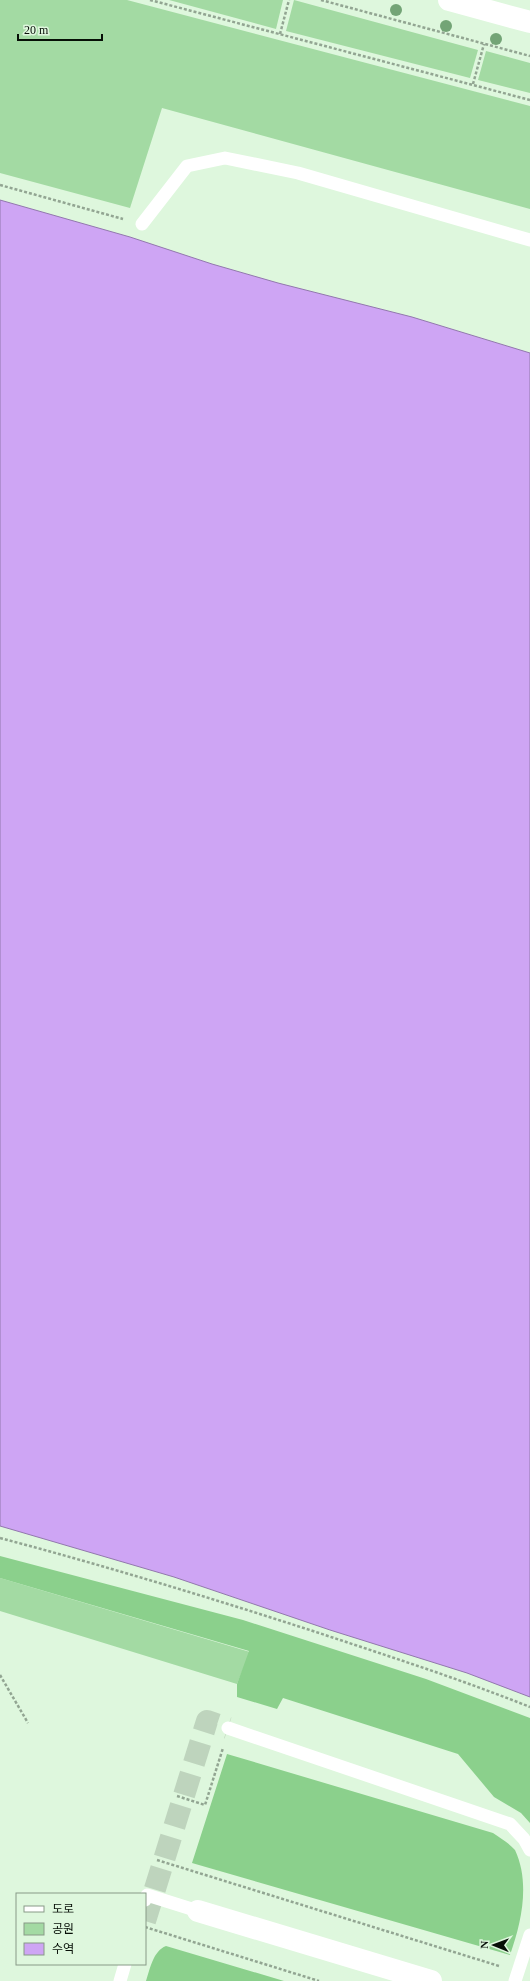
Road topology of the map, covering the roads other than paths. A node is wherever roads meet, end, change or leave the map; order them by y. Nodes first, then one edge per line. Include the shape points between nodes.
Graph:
1 (449, 0) edge
2 (530, 22) edge
3 (142, 224) road end
4 (530, 240) edge
5 (228, 1728) tunnel mouth
6 (530, 1850) edge
7 (146, 1897) edge
8 (198, 1911) joint
9 (530, 1935) edge
10 (125, 1965) edge
11 (516, 1976) edge
12 (120, 1981) edge
13 (431, 1981) edge

1 - 2 street
3 - 4 lane via 187,166 225,158 298,173
5 - 6 lane via 510,1824
7 - 8 lane via 147,1894
8 - 13 street
9 - 11 lane
10 - 12 lane

